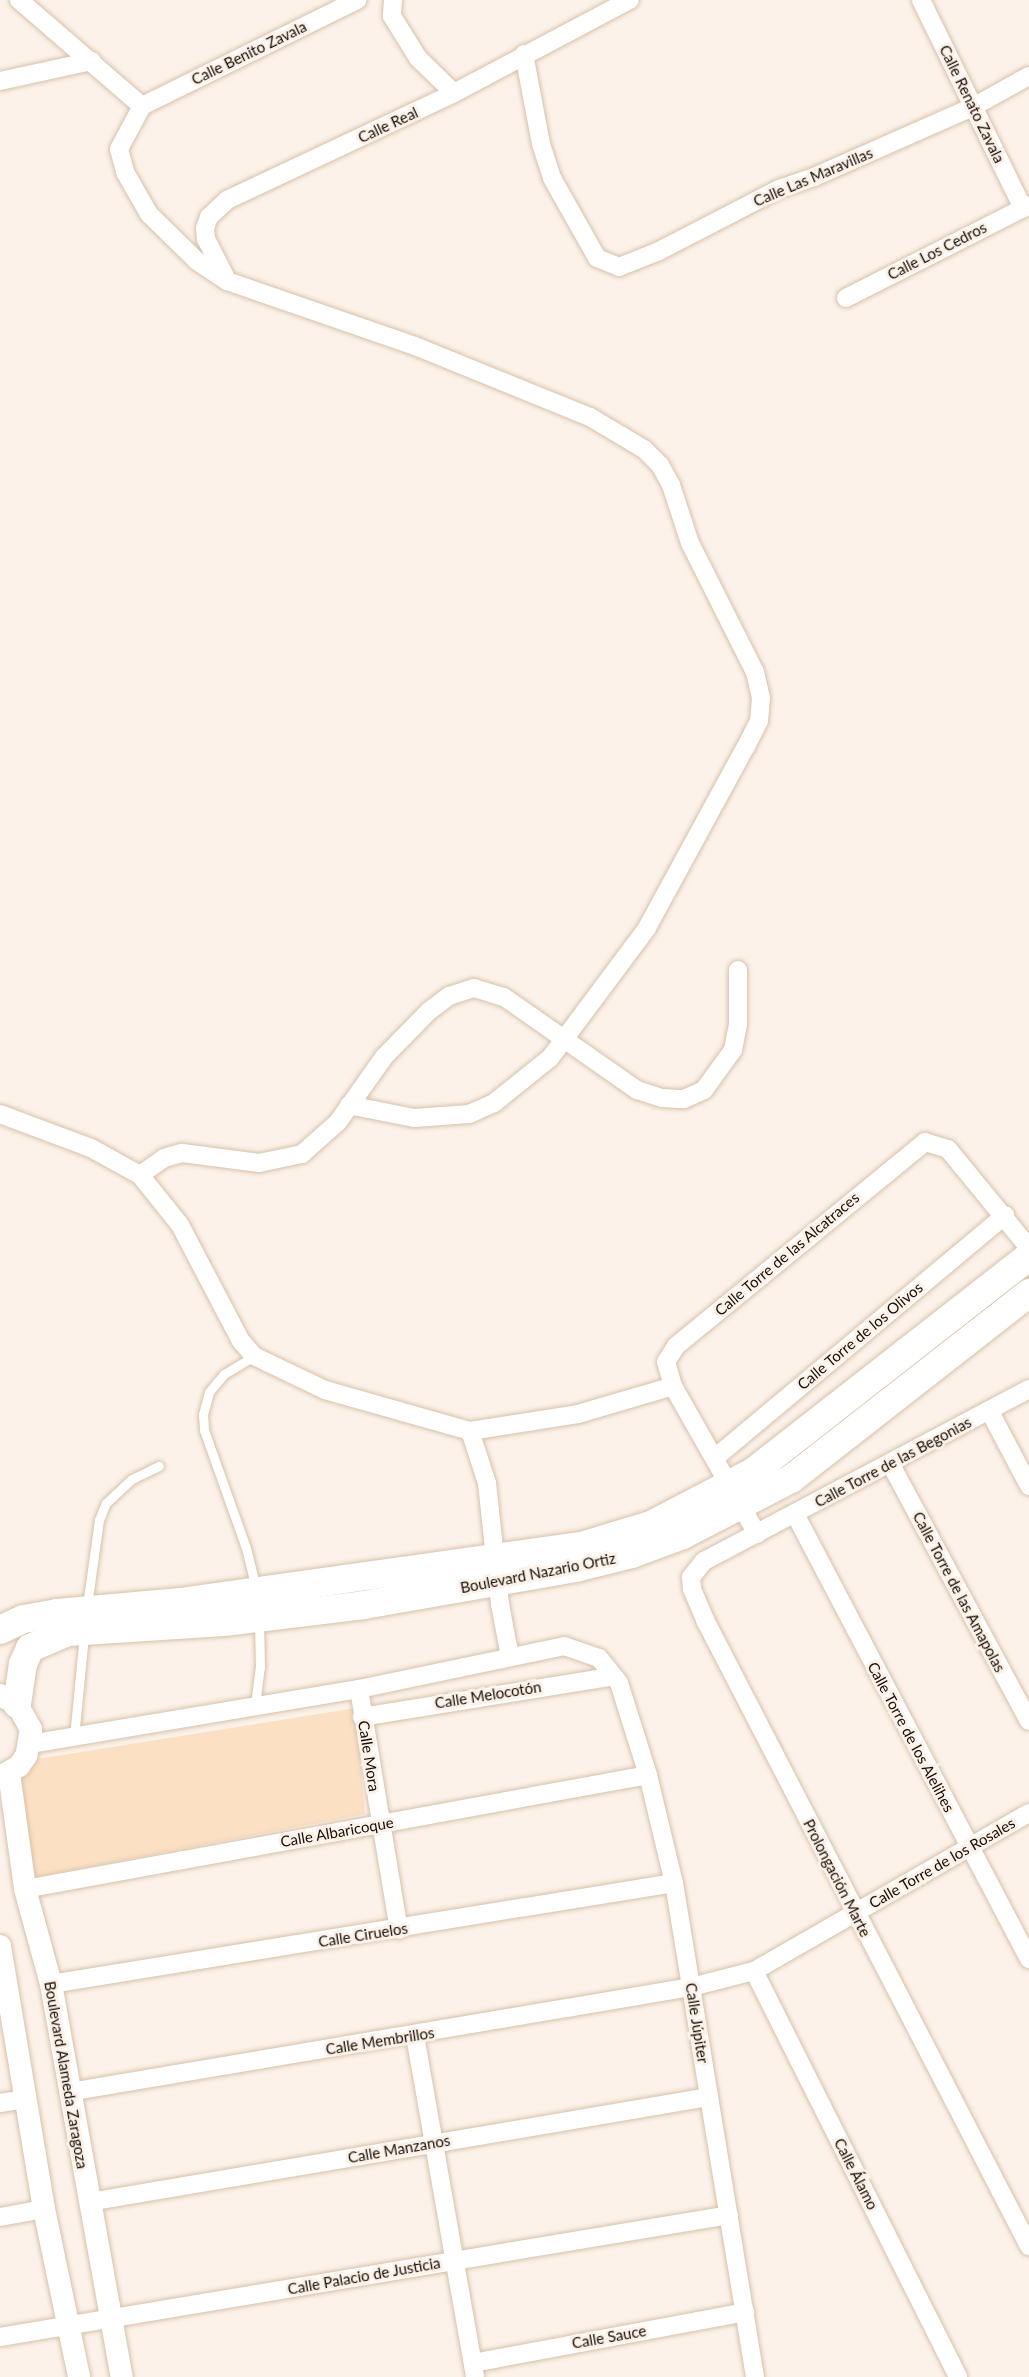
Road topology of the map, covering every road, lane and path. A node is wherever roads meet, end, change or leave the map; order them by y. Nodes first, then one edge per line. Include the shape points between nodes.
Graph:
1 (19, 0) edge
2 (357, 0) edge
3 (393, 0) edge
4 (630, 0) edge
5 (921, 0) edge
6 (524, 54) junction
7 (92, 61) junction
8 (1029, 76) edge
9 (0, 81) edge
10 (454, 93) junction
11 (142, 106) junction
12 (973, 106) junction
13 (1026, 207) edge
14 (227, 280) junction
15 (846, 298) dead end
16 (738, 970) dead end
17 (561, 1041) junction
18 (349, 1105) junction
19 (0, 1114) edge
20 (140, 1175) junction
21 (1005, 1215) junction
22 (1029, 1248) edge
23 (1029, 1257) edge
24 (1029, 1293) edge
25 (254, 1356) junction
26 (673, 1386) junction
27 (1029, 1389) edge
28 (989, 1410) junction
29 (470, 1431) junction
30 (716, 1457) junction
31 (890, 1463) junction
32 (159, 1466) dead end
33 (1029, 1486) edge
34 (736, 1495) junction
35 (795, 1514) junction
36 (757, 1534) junction
37 (496, 1571) junction
38 (258, 1605) junction
39 (86, 1621) junction
40 (0, 1630) edge
41 (510, 1656) junction
42 (614, 1676) junction
43 (359, 1689) junction
44 (8, 1700) edge
45 (255, 1706) junction
46 (362, 1717) junction
47 (1029, 1721) edge
48 (74, 1737) junction
49 (30, 1744) junction
50 (5, 1775) edge
51 (648, 1775) junction
52 (1029, 1813) edge
53 (380, 1824) junction
54 (968, 1845) junction
55 (674, 1883) junction
56 (25, 1889) junction
57 (855, 1914) junction
58 (399, 1930) junction
59 (0, 1946) edge
60 (1029, 1959) edge
61 (754, 1971) junction
62 (51, 1984) junction
63 (691, 1987) junction
64 (4, 1996) edge
65 (415, 2036) junction
66 (69, 2092) junction
67 (709, 2097) junction
68 (24, 2098) junction
69 (0, 2103) edge
70 (433, 2143) junction
71 (89, 2202) junction
72 (44, 2209) junction
73 (729, 2215) junction
74 (0, 2217) edge
75 (1029, 2246) edge
76 (454, 2261) junction
77 (745, 2312) junction
78 (112, 2318) junction
79 (69, 2325) junction
80 (0, 2337) edge
81 (474, 2370) edge
82 (79, 2377) edge
83 (122, 2377) edge
84 (755, 2377) edge
85 (958, 2377) edge

1 - 7 street
2 - 11 street, Calle Benito Zavala
3 - 10 street via 392,16 418,58
4 - 6 street, Calle Real
5 - 12 street, Calle Renato Zavala
6 - 10 street, Calle Real
6 - 12 street, Calle Las Maravillas via 540,144 552,178 578,228 604,264 627,266 779,189
7 - 9 street
7 - 11 street
8 - 12 street, Calle Las Maravillas
10 - 14 street, Calle Real via 227,200 209,217 205,228 206,240
11 - 14 street via 119,149 135,195 172,239
12 - 13 street, Calle Renato Zavala
13 - 15 street, Calle Los Cedros
14 - 17 street via 416,346 590,417 644,449 660,465 671,485 690,543 755,672 761,698 759,721 708,821 647,928
16 - 17 street via 738,1024 733,1050 704,1090 684,1099 662,1098 637,1090
17 - 18 street via 550,1058 525,1080 469,1114 414,1118
17 - 18 street via 504,997 488,990 464,990 429,1011 384,1057
18 - 20 street via 318,1143 302,1154 259,1163 182,1153 164,1158
19 - 20 street via 91,1148
20 - 25 street via 180,1225 230,1324
21 - 22 street
21 - 26 street, Calle Torre de las Alcatraces via 948,1149 933,1142 912,1149 676,1346 666,1362
21 - 30 street, Calle Torre de los Olivos
23 - 34 main road, Boulevard Nazario Ortiz via 801,1435
24 - 34 main road, Boulevard Nazario Ortiz via 791,1479
25 - 29 street via 326,1390
25 - 38 lane via 224,1374 209,1392 203,1414 204,1430 246,1548
26 - 29 street via 578,1414
26 - 30 street
27 - 28 street, Calle Torre de las Begonias
28 - 31 street, Calle Torre de las Begonias
28 - 33 street
29 - 37 street via 487,1483
30 - 34 street
31 - 35 street, Calle Torre de las Begonias
31 - 47 street, Calle Torre de las Amapolas
32 - 39 lane via 132,1479 106,1503 99,1520
34 - 36 street
34 - 37 main road, Boulevard Nazario Ortiz
35 - 36 street, Calle Torre de las Begonias
35 - 54 street, Calle Torre de los Alelihes
36 - 57 street, Prolongación Marte via 704,1561 691,1576 692,1588
37 - 38 main road, Boulevard Nazario Ortiz
37 - 41 street
38 - 39 main road, Boulevard Nazario Ortiz
38 - 45 lane via 260,1668
39 - 40 main road, Boulevard Nazario Ortiz via 24,1619
39 - 44 main road, Boulevard Nazario Ortiz via 30,1648
39 - 48 lane
41 - 42 street via 564,1646 599,1658
41 - 43 street
42 - 46 street, Calle Melocotón
42 - 51 street, Calle Júpiter
43 - 45 street
43 - 46 street, Calle Mora
44 - 49 street via 31,1729
45 - 48 street
46 - 53 street, Calle Mora
48 - 49 street
49 - 50 street, Boulevard Alameda Zaragoza via 19,1766
50 - 56 street, Boulevard Alameda Zaragoza
51 - 53 street, Calle Albaricoque
51 - 55 street, Calle Júpiter
52 - 54 street, Calle Torre de los Rosales
53 - 56 street, Calle Albaricoque
53 - 58 street, Calle Mora
54 - 57 street, Calle Torre de los Rosales
54 - 60 street, Calle Torre de los Alelihes
55 - 58 street, Calle Ciruelos
55 - 63 street, Calle Júpiter
56 - 62 street, Boulevard Alameda Zaragoza
57 - 61 street, Calle Torre de los Rosales
57 - 75 street, Prolongación Marte
58 - 62 street, Calle Ciruelos
59 - 64 street
61 - 63 street, Calle Torre de los Rosales
61 - 85 street, Calle Álamo
62 - 66 street, Boulevard Alameda Zaragoza
63 - 65 street, Calle Membrillos
63 - 67 street, Calle Júpiter
64 - 68 street
65 - 66 street, Calle Membrillos
65 - 70 street
66 - 71 street, Boulevard Alameda Zaragoza
67 - 70 street, Calle Manzanos
67 - 73 street, Calle Júpiter
68 - 69 street
68 - 72 street
70 - 71 street, Calle Manzanos
70 - 76 street
71 - 78 street, Boulevard Alameda Zaragoza
72 - 74 street
72 - 79 street
73 - 76 street, Calle Palacio de Justicia
73 - 77 street, Calle Júpiter
76 - 78 street, Calle Palacio de Justicia
76 - 81 street
77 - 81 street, Calle Sauce
77 - 84 street, Calle Júpiter
78 - 79 street, Calle Palacio de Justicia
78 - 83 street, Boulevard Alameda Zaragoza
79 - 80 street, Calle Palacio de Justicia
79 - 82 street

